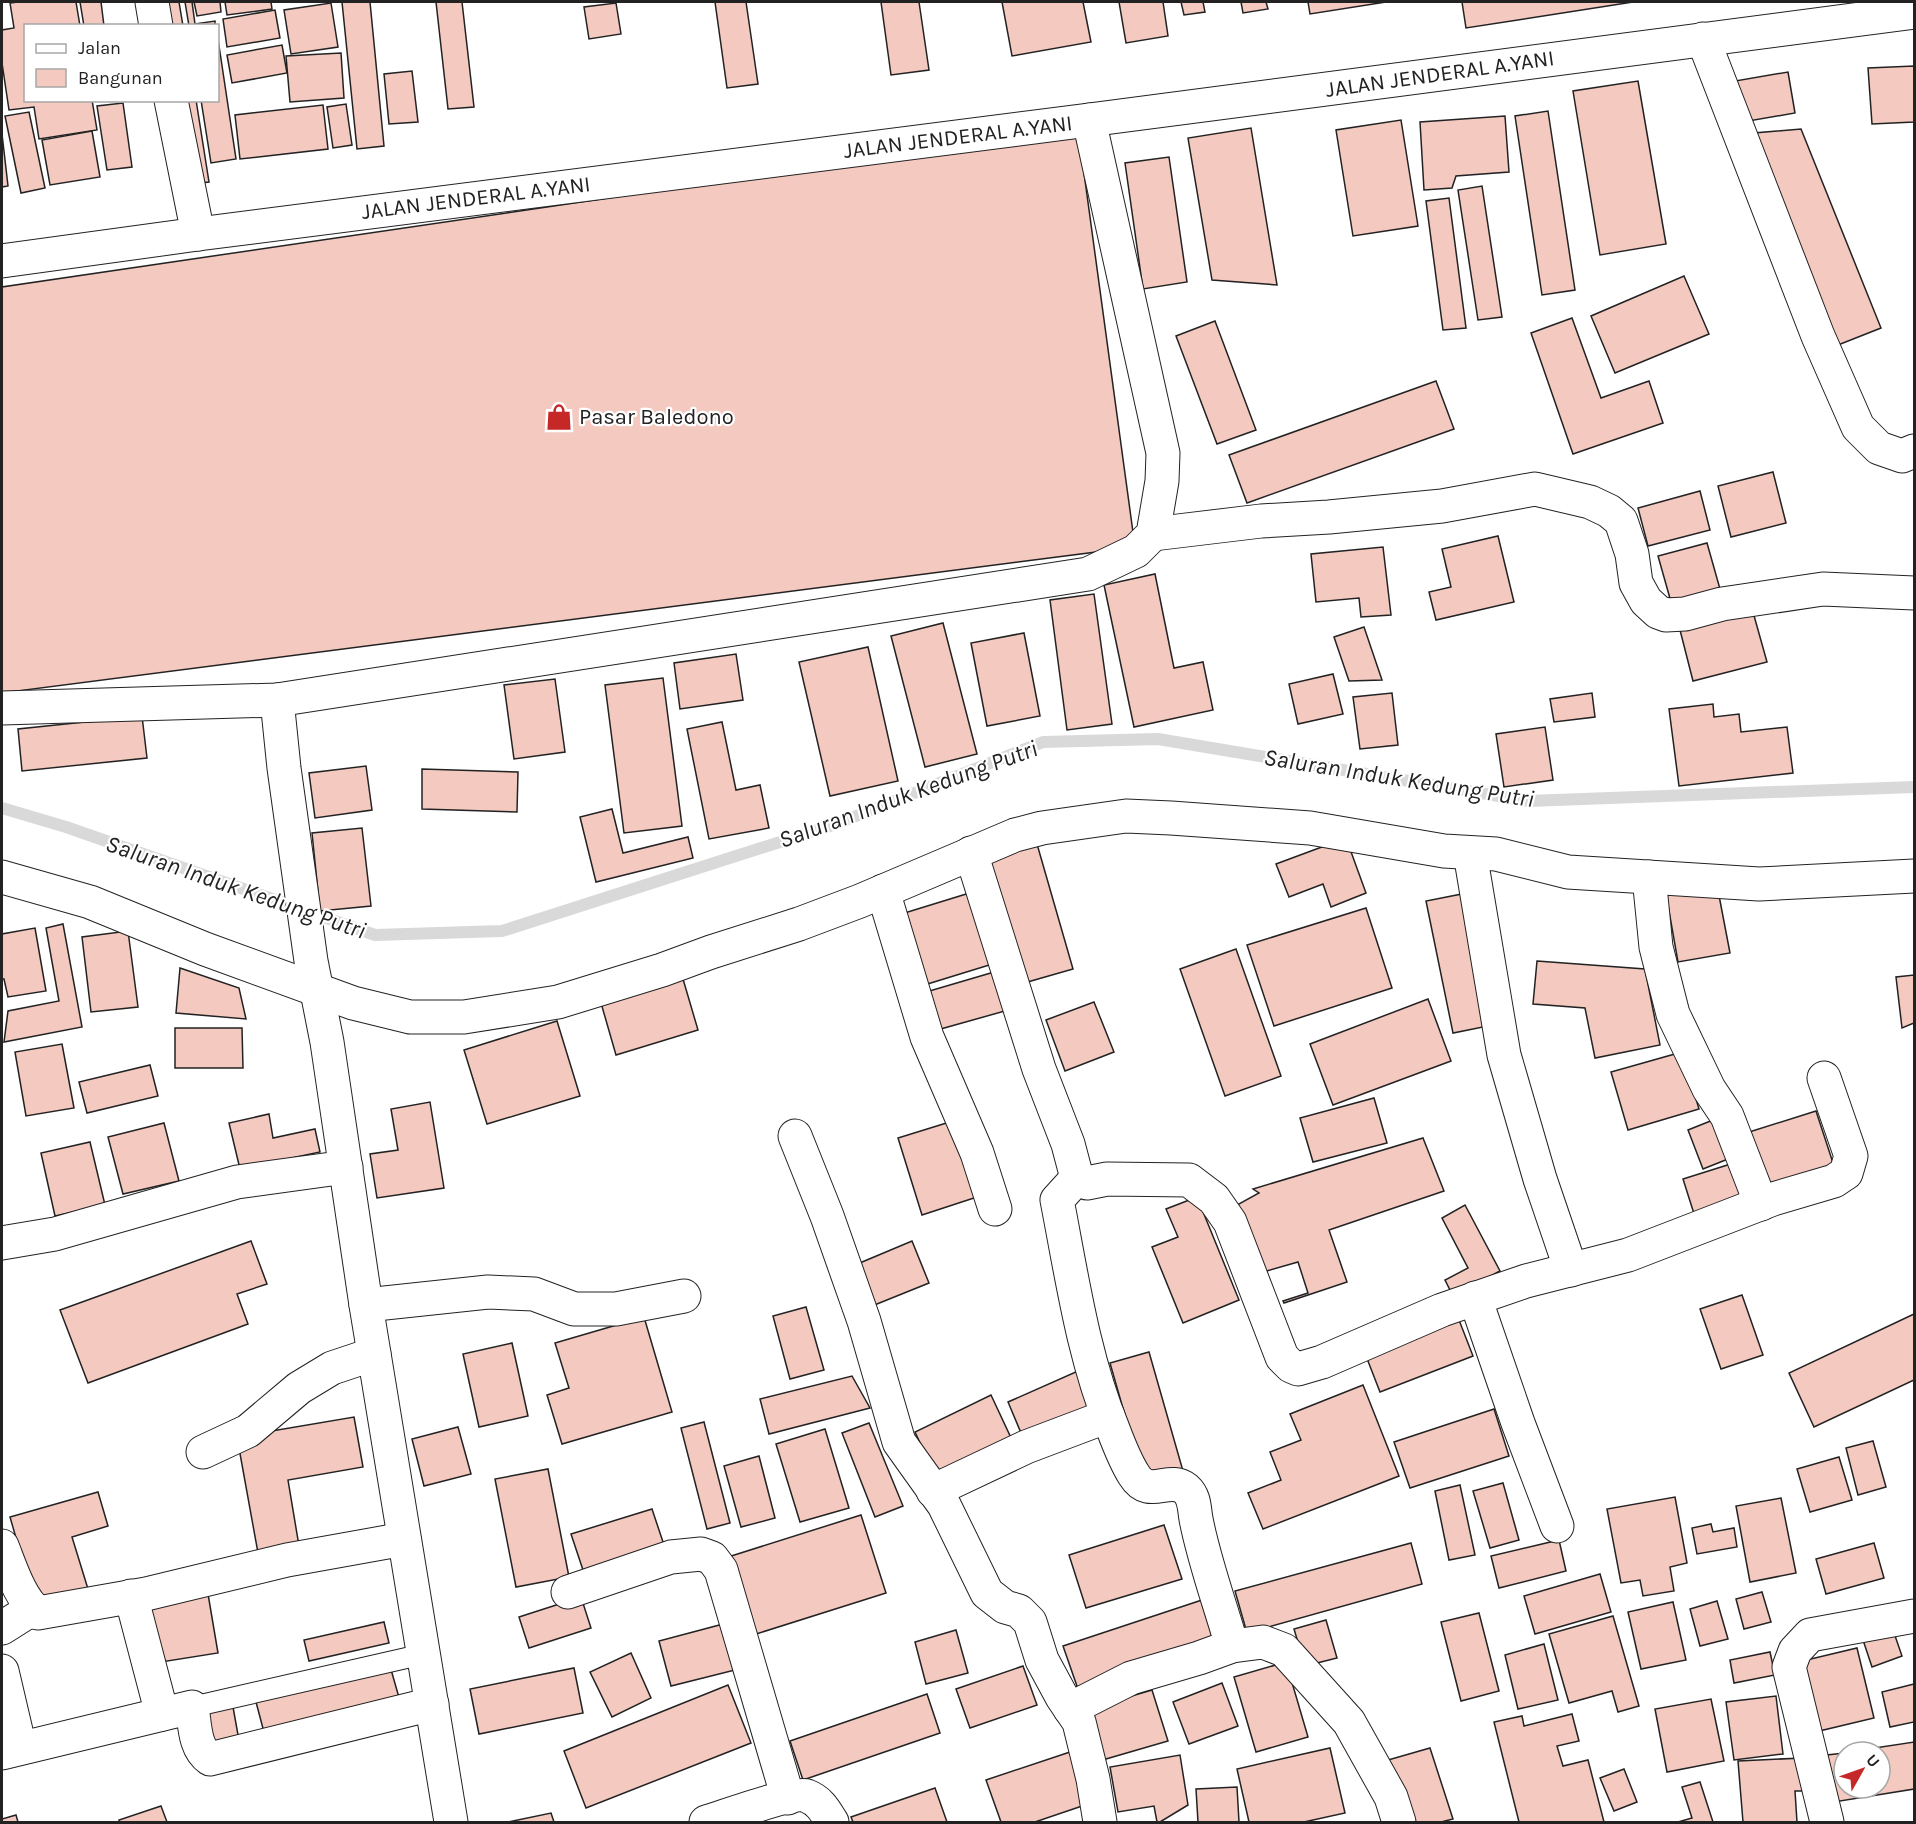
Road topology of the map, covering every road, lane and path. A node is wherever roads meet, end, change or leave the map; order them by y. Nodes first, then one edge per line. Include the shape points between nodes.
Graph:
1 (152, 2) edge
2 (1914, 12) edge
3 (156, 24) edge
4 (1702, 39) junction
5 (171, 102) edge
6 (1089, 120) junction
7 (198, 234) junction
8 (2, 261) edge
9 (1914, 451) edge
10 (1153, 534) junction
11 (1914, 593) edge
12 (277, 700) junction
13 (2, 708) edge
14 (971, 853) junction
15 (1470, 853) junction
16 (1914, 876) edge
17 (2, 877) edge
18 (1649, 877) junction
19 (883, 891) junction
20 (314, 975) junction
21 (1824, 1078) dead end
22 (795, 1136) dead end
23 (346, 1167) junction
24 (1077, 1178) junction
25 (1761, 1204) junction
26 (996, 1209) dead end
27 (2, 1243) edge
28 (1571, 1270) junction
29 (684, 1296) dead end
30 (1475, 1298) junction
31 (366, 1305) junction
32 (374, 1354) junction
33 (1108, 1416) junction
34 (203, 1452) dead end
35 (933, 1491) junction
36 (1557, 1526) dead end
37 (404, 1539) junction
38 (2, 1546) edge
39 (568, 1592) dead end
40 (132, 1596) junction
41 (32, 1609) junction
42 (1914, 1616) edge
43 (2, 1628) edge
44 (1232, 1646) junction
45 (424, 1654) junction
46 (2, 1671) edge
47 (432, 1704) junction
48 (1070, 1709) junction
49 (177, 1710) junction
50 (11, 1750) edge
51 (788, 1798) junction
52 (451, 1822) edge
53 (706, 1822) edge
54 (832, 1822) edge
55 (1100, 1822) edge
56 (1399, 1822) edge
57 (1827, 1822) edge

1 - 3 street
2 - 4 street, JALAN JENDERAL A.YANI
4 - 6 street, JALAN JENDERAL A.YANI
4 - 9 street via 1818,336 1858,427 1879,448 1902,456
5 - 7 street
6 - 7 street, JALAN JENDERAL A.YANI
6 - 10 street via 1163,453
7 - 8 street, JALAN JENDERAL A.YANI
10 - 11 street via 1442,506 1535,489 1590,502 1622,522 1636,583 1646,601 1666,615 1823,589
10 - 12 street via 1136,551 1088,574
12 - 13 street
12 - 20 street
14 - 15 street via 1042,828 1126,816 1310,828 1444,852
14 - 19 street
14 - 24 street
15 - 18 street via 1496,854 1568,872
15 - 28 street via 1504,1055
16 - 18 street via 1759,884
17 - 20 street via 90,902 205,949
18 - 25 street via 1656,947 1673,1014 1709,1089 1727,1116
19 - 20 street via 799,924 558,1002 464,1017 410,1017 352,1003
19 - 26 street via 927,1037 977,1153
20 - 23 street
21 - 25 street via 1851,1156 1846,1173 1834,1181
22 - 35 street via 864,1321 899,1442
23 - 27 street via 237,1182 55,1234
23 - 31 street
24 - 30 street via 1087,1183 1107,1179 1189,1180 1214,1199 1230,1222 1281,1357 1298,1369
24 - 33 street via 1057,1200 1093,1374
25 - 28 street via 1628,1255
28 - 30 street
29 - 31 street via 616,1309 573,1309 534,1294 488,1292
30 - 36 street
31 - 32 street
32 - 34 street via 332,1368 299,1388 248,1431
32 - 37 street
33 - 35 street via 1026,1447
33 - 44 street via 1122,1452 1142,1484 1149,1488 1178,1485 1193,1497
35 - 48 street via 944,1505 987,1593 1030,1622 1042,1660
37 - 40 street via 287,1560
37 - 45 street
38 - 41 street
39 - 51 street via 671,1557 701,1554 712,1558 721,1570
40 - 41 street via 38,1613
40 - 49 street
41 - 43 street
42 - 57 street via 1810,1635 1795,1651 1790,1667
44 - 48 street via 1131,1678
44 - 56 street via 1263,1642 1284,1650 1349,1722 1391,1797
45 - 47 street
45 - 49 lane
46 - 50 street
47 - 49 street via 210,1759
47 - 52 street
48 - 55 street via 1079,1722
49 - 50 street
51 - 53 street
51 - 54 street via 804,1795 820,1803

